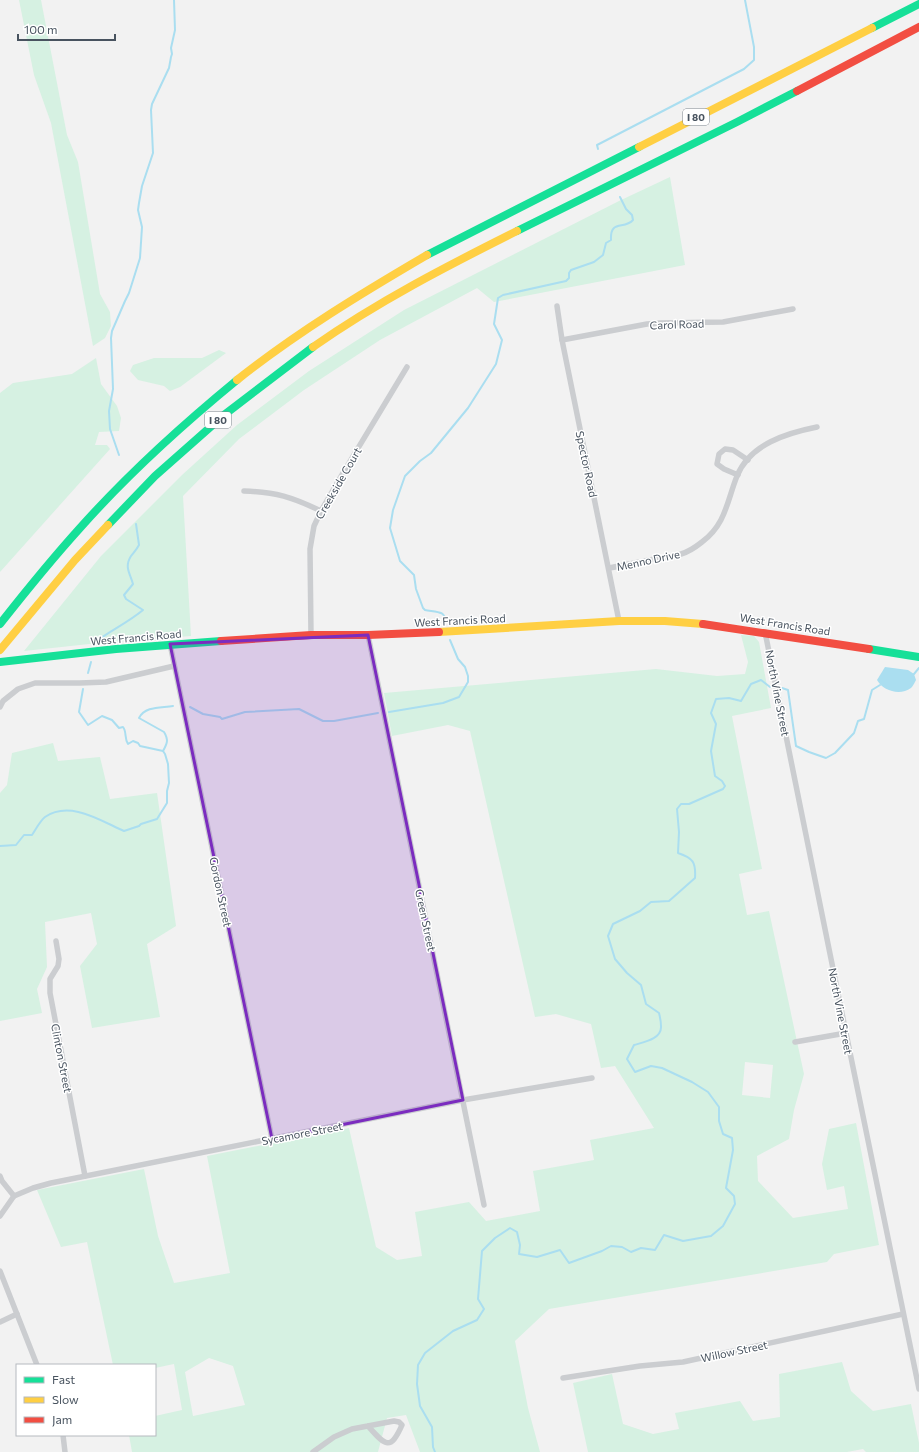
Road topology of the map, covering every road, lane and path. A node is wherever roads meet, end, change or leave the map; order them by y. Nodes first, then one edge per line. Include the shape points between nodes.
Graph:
1 (919, 4) edge
2 (919, 27) edge
3 (557, 306) dead end
4 (793, 309) dead end
5 (562, 340) junction
6 (407, 367) dead end
7 (817, 427) dead end
8 (748, 460) junction
9 (738, 474) junction
10 (244, 491) dead end
11 (321, 511) junction
12 (609, 568) junction
13 (619, 621) junction
14 (0, 624) edge
15 (766, 632) junction
16 (311, 635) junction
17 (368, 635) junction
18 (170, 644) junction
19 (0, 650) edge
20 (919, 656) edge
21 (0, 662) edge
22 (174, 666) junction
23 (0, 706) edge
24 (56, 942) dead end
25 (846, 1033) junction
26 (795, 1042) dead end
27 (592, 1078) dead end
28 (463, 1100) junction
29 (272, 1139) junction
30 (0, 1176) edge
31 (85, 1176) junction
32 (14, 1196) junction
33 (484, 1205) dead end
34 (0, 1216) edge
35 (0, 1270) edge
36 (17, 1314) junction
37 (903, 1314) junction
38 (0, 1322) edge
39 (37, 1364) edge
40 (563, 1378) dead end
41 (919, 1389) edge
42 (368, 1426) junction
43 (63, 1436) edge
44 (66, 1452) edge
45 (313, 1452) edge

1 - 14 main road, I 80 via 431,253 333,312 246,374 170,437 60,549
2 - 19 main road, I 80 via 737,122 452,263 387,299 321,342 224,415 155,476 75,560
3 - 5 street, Spector Road
4 - 5 street, Carol Road via 723,322 647,324
5 - 12 street, Spector Road
6 - 11 street, Creekside Court
7 - 8 street, Menno Drive via 774,440 758,449
8 - 9 street, Menno Drive
8 - 9 street via 734,450 725,449 719,454 717,464
9 - 12 street, Menno Drive via 728,506 717,528 702,542 681,554
10 - 11 street via 280,494
11 - 16 street, Creekside Court via 314,526 310,547
12 - 13 street, Spector Road
13 - 15 main road, West Francis Road via 665,621
13 - 17 main road, West Francis Road
15 - 20 main road, West Francis Road
15 - 25 street, North Vine Street
16 - 17 main road, West Francis Road
16 - 18 main road, West Francis Road
17 - 28 street, Green Street
18 - 21 main road, West Francis Road
18 - 22 street, Gordon Street
22 - 23 street via 106,682 35,683 18,689
22 - 29 street, Gordon Street
24 - 31 street, Clinton Street via 59,960 50,979 50,993
25 - 26 street
25 - 37 street, North Vine Street
27 - 28 street, Sycamore Street
28 - 29 street, Sycamore Street
28 - 33 street, Green Street
29 - 31 street, Sycamore Street
30 - 32 street
31 - 32 street, Sycamore Street via 33,1188
32 - 34 street
35 - 36 street
36 - 38 street
36 - 39 street
37 - 40 street, Willow Street via 683,1362
37 - 41 street, North Vine Street
42 - 42 street via 381,1441 388,1444 397,1437 402,1425 394,1421
42 - 45 street via 352,1429 334,1437
43 - 44 street

